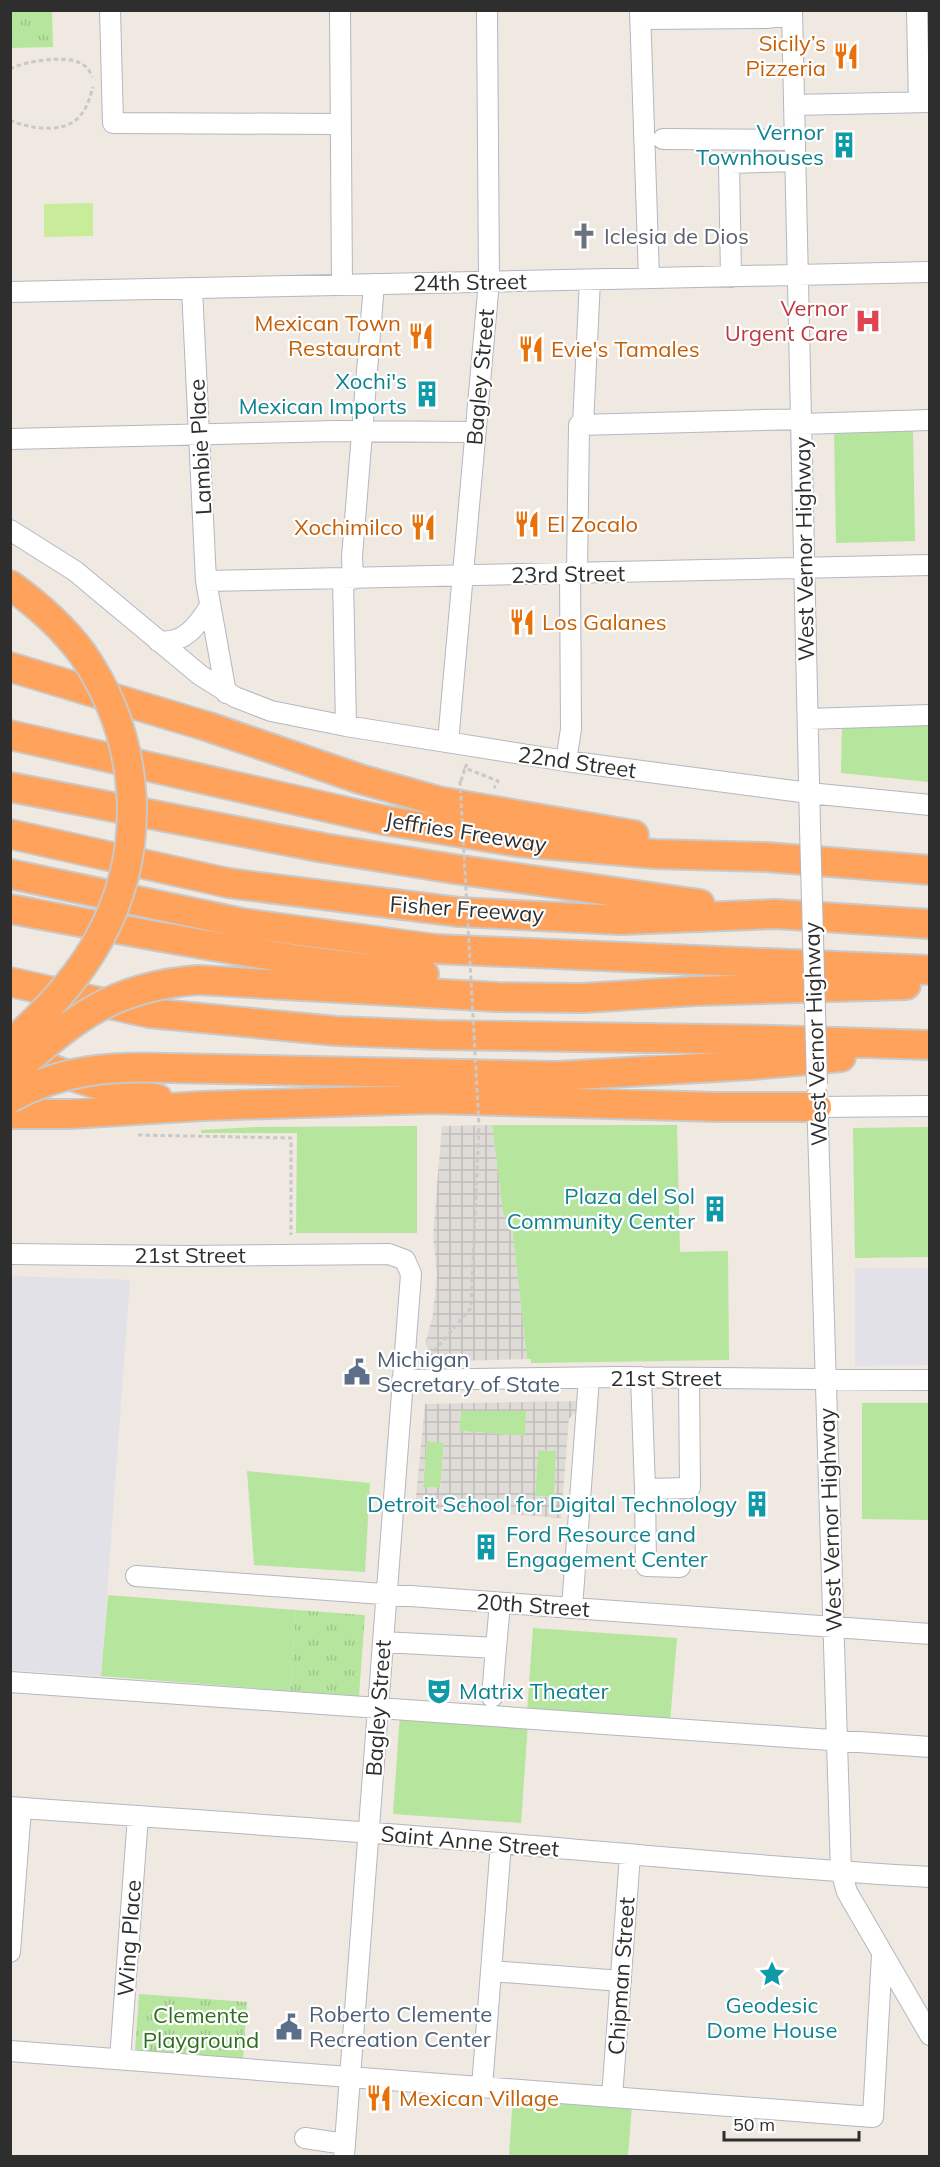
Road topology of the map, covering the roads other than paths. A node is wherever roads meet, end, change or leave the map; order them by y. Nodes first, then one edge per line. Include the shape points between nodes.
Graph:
1 (110, 10) edge
2 (340, 10) edge
3 (487, 10) edge
4 (917, 10) edge
5 (792, 13) edge
6 (640, 15) edge
7 (924, 102) edge
8 (794, 105) junction
9 (341, 124) junction
10 (663, 139) dead end
11 (795, 140) junction
12 (795, 161) junction
13 (930, 272) edge
14 (798, 275) junction
15 (731, 277) junction
16 (649, 278) junction
17 (590, 280) junction
18 (489, 281) junction
19 (374, 284) junction
20 (342, 285) junction
21 (192, 288) junction
22 (10, 292) edge
23 (930, 420) edge
24 (801, 422) junction
25 (583, 425) junction
26 (361, 431) junction
27 (475, 432) junction
28 (198, 433) junction
29 (10, 439) edge
30 (10, 530) edge
31 (930, 565) edge
32 (803, 569) junction
33 (574, 574) junction
34 (463, 576) junction
35 (348, 579) junction
36 (206, 581) junction
37 (10, 585) edge
38 (210, 606) junction
39 (158, 641) junction
40 (10, 667) edge
41 (226, 693) junction
42 (930, 716) edge
43 (808, 719) junction
44 (346, 726) junction
45 (10, 735) edge
46 (448, 742) junction
47 (566, 761) junction
48 (10, 788) edge
49 (809, 793) junction
50 (930, 805) edge
51 (10, 834) edge
52 (766, 857) junction
53 (930, 870) edge
54 (10, 874) edge
55 (10, 909) edge
56 (776, 914) junction
57 (930, 924) edge
58 (82, 966) junction
59 (930, 970) edge
60 (10, 982) edge
61 (930, 985) edge
62 (696, 991) junction
63 (10, 1021) edge
64 (10, 1044) edge
65 (930, 1047) edge
66 (10, 1053) edge
67 (10, 1074) edge
68 (817, 1096) junction
69 (10, 1098) edge
70 (202, 1106) junction
71 (930, 1106) edge
72 (10, 1114) edge
73 (10, 1254) edge
74 (405, 1260) joint
75 (641, 1377) junction
76 (589, 1378) junction
77 (689, 1378) junction
78 (825, 1379) junction
79 (402, 1380) junction
80 (930, 1380) edge
81 (645, 1489) junction
82 (680, 1567) dead end
83 (136, 1576) dead end
84 (387, 1594) junction
85 (500, 1603) junction
86 (572, 1608) junction
87 (834, 1627) junction
88 (930, 1634) edge
89 (383, 1642) junction
90 (496, 1648) junction
91 (10, 1682) edge
92 (492, 1697) dead end
93 (378, 1709) junction
94 (837, 1741) junction
95 (930, 1747) edge
96 (16, 1807) edge
97 (138, 1816) junction
98 (369, 1833) junction
99 (501, 1843) junction
100 (630, 1855) junction
101 (841, 1871) junction
102 (930, 1876) edge
103 (10, 1952) edge
104 (882, 1954) junction
105 (491, 1971) junction
106 (621, 1981) junction
107 (930, 2035) edge
108 (10, 2050) edge
109 (120, 2059) junction
110 (350, 2076) junction
111 (482, 2087) junction
112 (612, 2097) junction
113 (305, 2138) dead end
114 (345, 2150) edge

1 - 9 street via 113,123
2 - 9 street
3 - 18 street, Bagley Street
4 - 7 street
5 - 6 street via 766,18
5 - 8 street, West Vernor Highway
6 - 16 street
7 - 8 street
8 - 11 street, West Vernor Highway
9 - 20 street
10 - 11 street
11 - 12 street, West Vernor Highway
12 - 14 street, West Vernor Highway
12 - 15 street via 729,163
13 - 14 street, 24th Street
14 - 15 street, 24th Street
14 - 24 street, West Vernor Highway
15 - 16 street, 24th Street
16 - 17 street, 24th Street
17 - 18 street, 24th Street
17 - 25 street
18 - 19 street, 24th Street
18 - 27 street, Bagley Street
19 - 20 street, 24th Street
19 - 26 street
20 - 21 street, 24th Street
21 - 22 street, 24th Street
21 - 28 street, Lambie Place
23 - 24 street
24 - 25 street
24 - 32 street, West Vernor Highway
25 - 33 street via 579,425
26 - 27 street
26 - 28 street
26 - 35 street
27 - 34 street, Bagley Street
28 - 29 street
28 - 36 street, Lambie Place
30 - 39 street, 22nd Street via 75,571
31 - 32 street, 23rd Street
32 - 33 street, 23rd Street
32 - 43 street, West Vernor Highway
33 - 34 street, 23rd Street
33 - 47 street via 571,729
34 - 35 street, 23rd Street
34 - 46 street, Bagley Street
35 - 36 street, 23rd Street
35 - 44 street
36 - 38 street, Lambie Place
37 - 58 highway, bridge via 50,616 81,653 99,681 120,728 130,771 133,801 129,856 121,890
38 - 39 street via 185,636 175,641
38 - 41 street, Lambie Place
39 - 41 street, 22nd Street
40 - 52 highway via 438,801
41 - 44 street, 22nd Street via 271,711
42 - 43 street
43 - 49 street, West Vernor Highway
44 - 46 street, 22nd Street
45 - 52 highway, Jeffries Freeway via 383,820 495,838 655,854
46 - 47 street, 22nd Street
47 - 49 street, 22nd Street
48 - 56 highway via 336,850
49 - 50 street, 22nd Street
49 - 68 street, West Vernor Highway, bridge
51 - 56 highway, Fisher Freeway via 228,883 426,908 620,920
52 - 53 highway, Jeffries Freeway
54 - 59 highway via 242,923 436,949
55 - 62 highway via 305,961 496,980
56 - 57 highway, Fisher Freeway
58 - 63 highway, bridge
58 - 64 highway, bridge
60 - 65 highway via 149,1012 336,1031
61 - 62 highway
62 - 67 highway, bridge via 583,998 497,997 198,980 149,986 101,1005 66,1026
65 - 69 highway, bridge via 752,1065 557,1076 126,1067 73,1073
66 - 70 highway via 59,1074 130,1094
68 - 70 highway via 718,1107 432,1099
68 - 71 street
68 - 78 street, West Vernor Highway
70 - 72 highway
73 - 74 street, 21st Street via 389,1254
74 - 79 street, Bagley Street via 411,1274
75 - 76 street, 21st Street
75 - 77 street, 21st Street
75 - 81 street
76 - 79 street, 21st Street
76 - 86 street
77 - 78 street, 21st Street
77 - 81 street via 690,1488
78 - 80 street, 21st Street
78 - 87 street, West Vernor Highway
79 - 84 street, Bagley Street
81 - 82 street via 646,1566
83 - 84 street, 20th Street
84 - 85 street, 20th Street
84 - 89 street, Bagley Street
85 - 86 street, 20th Street
85 - 90 street
86 - 87 street, 20th Street
87 - 88 street, 20th Street
87 - 94 street, West Vernor Highway
89 - 90 street
89 - 93 street, Bagley Street
90 - 92 street
91 - 93 street
93 - 94 street
93 - 98 street, Bagley Street
94 - 95 street
94 - 101 street, West Vernor Highway
96 - 97 street, Saint Anne Street
96 - 103 street
97 - 98 street, Saint Anne Street
97 - 109 street, Wing Place
98 - 99 street, Saint Anne Street
98 - 110 street, Bagley Street
99 - 100 street, Saint Anne Street
99 - 105 street
100 - 101 street, Saint Anne Street
100 - 106 street, Chipman Street
101 - 102 street, Saint Anne Street
101 - 104 street, West Vernor Highway via 847,1892
104 - 107 street, West Vernor Highway
104 - 112 street via 873,2118
105 - 106 street
105 - 111 street
106 - 112 street, Chipman Street
108 - 109 street
109 - 110 street
110 - 111 street
110 - 114 street, Bagley Street
111 - 112 street
113 - 114 street

